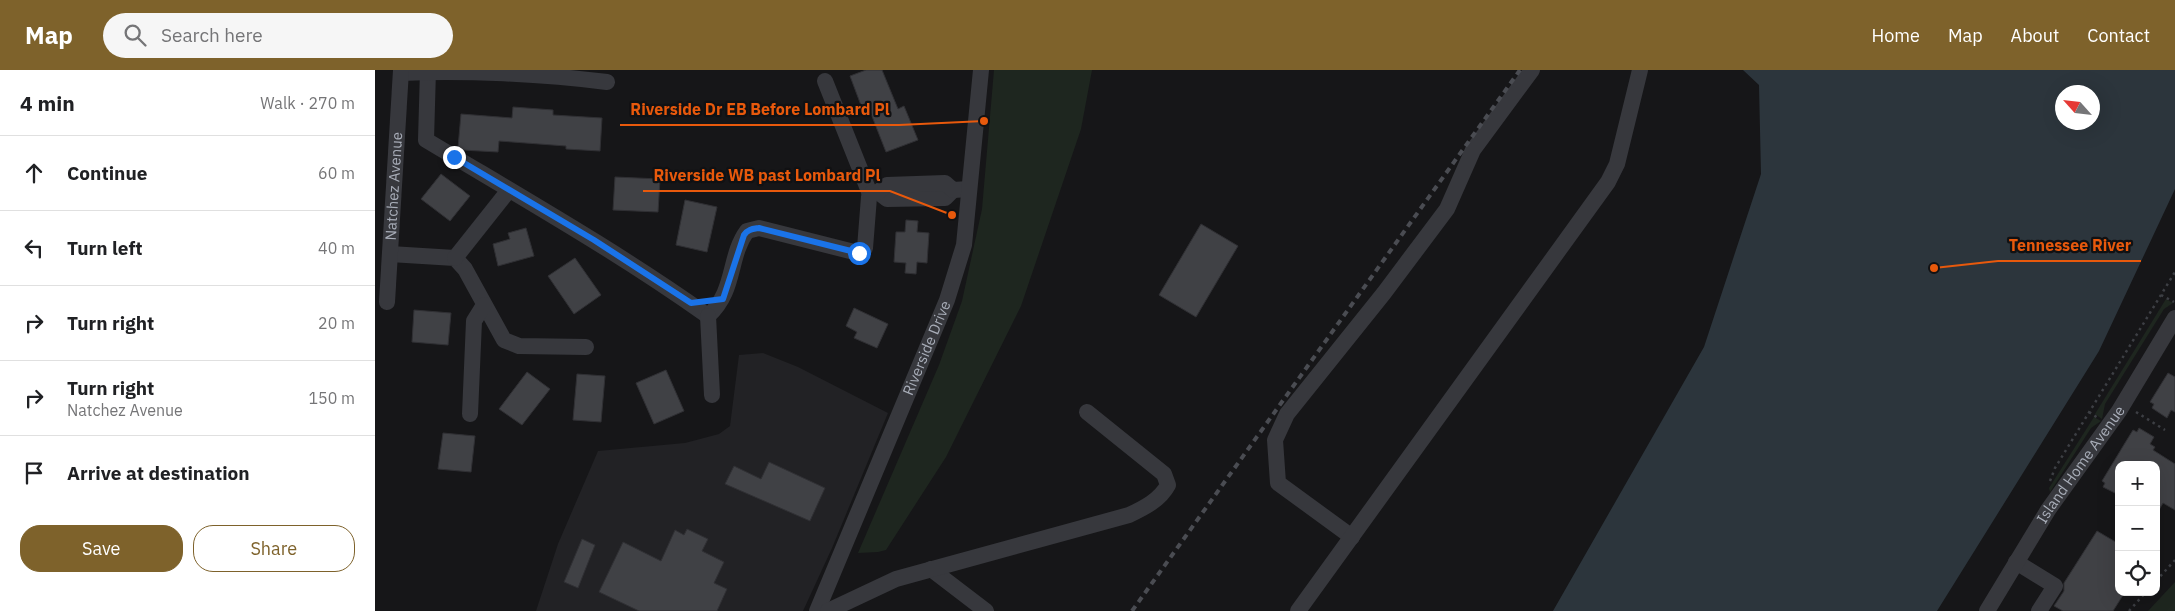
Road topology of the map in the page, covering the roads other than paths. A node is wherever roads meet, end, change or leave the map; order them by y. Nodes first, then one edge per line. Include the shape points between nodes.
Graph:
1 (428, 70) edge
2 (981, 70) edge
3 (1531, 70) edge
4 (1640, 70) edge
5 (401, 71) edge
6 (825, 81) dead end
7 (607, 82) dead end
8 (969, 189) junction
9 (509, 190) junction
10 (874, 193) junction
11 (390, 254) junction
12 (455, 258) junction
13 (723, 299) junction
14 (387, 302) dead end
15 (691, 303) junction
16 (484, 305) junction
17 (708, 316) junction
18 (2174, 316) edge
19 (586, 347) dead end
20 (713, 394) dead end
21 (1087, 412) dead end
22 (470, 414) dead end
23 (1353, 537) junction
24 (2016, 562) junction
25 (931, 569) junction
26 (817, 611) edge
27 (828, 611) edge
28 (986, 611) edge
29 (1298, 611) edge
30 (1987, 611) edge
31 (2039, 611) edge

1 - 5 street
1 - 7 street via 540,75
1 - 9 street, Natchez Avenue via 426,140
2 - 8 street, Riverside Drive
3 - 23 street via 1473,150 1447,209 1287,414 1275,440 1278,483
4 - 23 street via 1617,164 1608,182
5 - 11 street, Natchez Avenue
6 - 10 street
8 - 10 street via 953,190 945,183 887,185
8 - 26 street, Riverside Drive via 964,244 947,300
9 - 12 street
9 - 15 street, Natchez Avenue
10 - 13 street via 865,248 859,253 759,228 747,231
11 - 12 street
11 - 14 street, Natchez Avenue
12 - 16 street via 465,269
13 - 15 street
13 - 17 street
15 - 17 street, Natchez Avenue
16 - 19 street via 504,340 519,346
16 - 22 street via 474,321
17 - 20 street
18 - 24 street, Island Home Avenue via 2119,411 2048,510
21 - 25 street via 1164,474 1167,485 1164,492 1129,515
23 - 29 street
24 - 30 street, Island Home Avenue
24 - 31 street via 2055,586
25 - 27 street via 896,579
25 - 28 street

